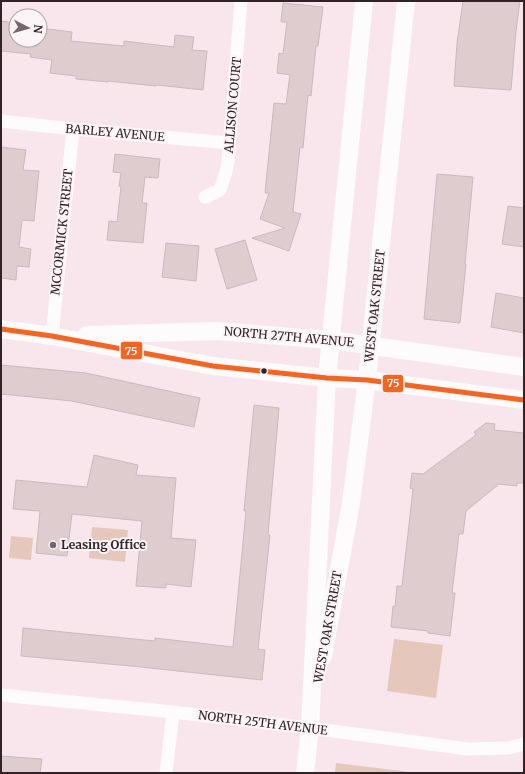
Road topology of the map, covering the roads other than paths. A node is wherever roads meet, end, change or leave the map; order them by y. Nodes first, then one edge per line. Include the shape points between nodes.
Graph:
1 (241, 1) edge
2 (364, 1) edge
3 (406, 1) edge
4 (1, 121) edge
5 (72, 129) junction
6 (229, 143) junction
7 (204, 197) dead end
8 (1, 329) edge
9 (52, 336) junction
10 (331, 340) junction
11 (371, 346) junction
12 (524, 367) edge
13 (327, 378) junction
14 (367, 380) junction
15 (524, 400) edge
16 (1, 695) edge
17 (173, 712) junction
18 (310, 728) junction
19 (524, 744) edge
20 (166, 773) edge
21 (305, 773) edge

1 - 6 street, ALLISON COURT
2 - 10 main road, WEST OAK STREET
3 - 11 main road, WEST OAK STREET
4 - 5 street, BARLEY AVENUE
5 - 6 street, BARLEY AVENUE
5 - 9 street, MCCORMICK STREET
6 - 7 street, ALLISON COURT via 227,167 220,190
8 - 9 main road, NORTH 27TH AVENUE
9 - 10 main road, NORTH 27TH AVENUE via 217,331
9 - 13 main road, NORTH 27TH AVENUE via 213,366
10 - 11 main road, NORTH 27TH AVENUE
10 - 13 main road, WEST OAK STREET
11 - 12 main road, NORTH 27TH AVENUE
11 - 14 main road, WEST OAK STREET
13 - 14 main road, NORTH 27TH AVENUE
13 - 18 main road, WEST OAK STREET
14 - 15 main road, NORTH 27TH AVENUE
14 - 18 main road, WEST OAK STREET via 351,503
16 - 17 street, NORTH 25TH AVENUE
17 - 18 street, NORTH 25TH AVENUE
17 - 20 street
18 - 19 street, NORTH 25TH AVENUE via 468,749 509,748
18 - 21 main road, WEST OAK STREET

